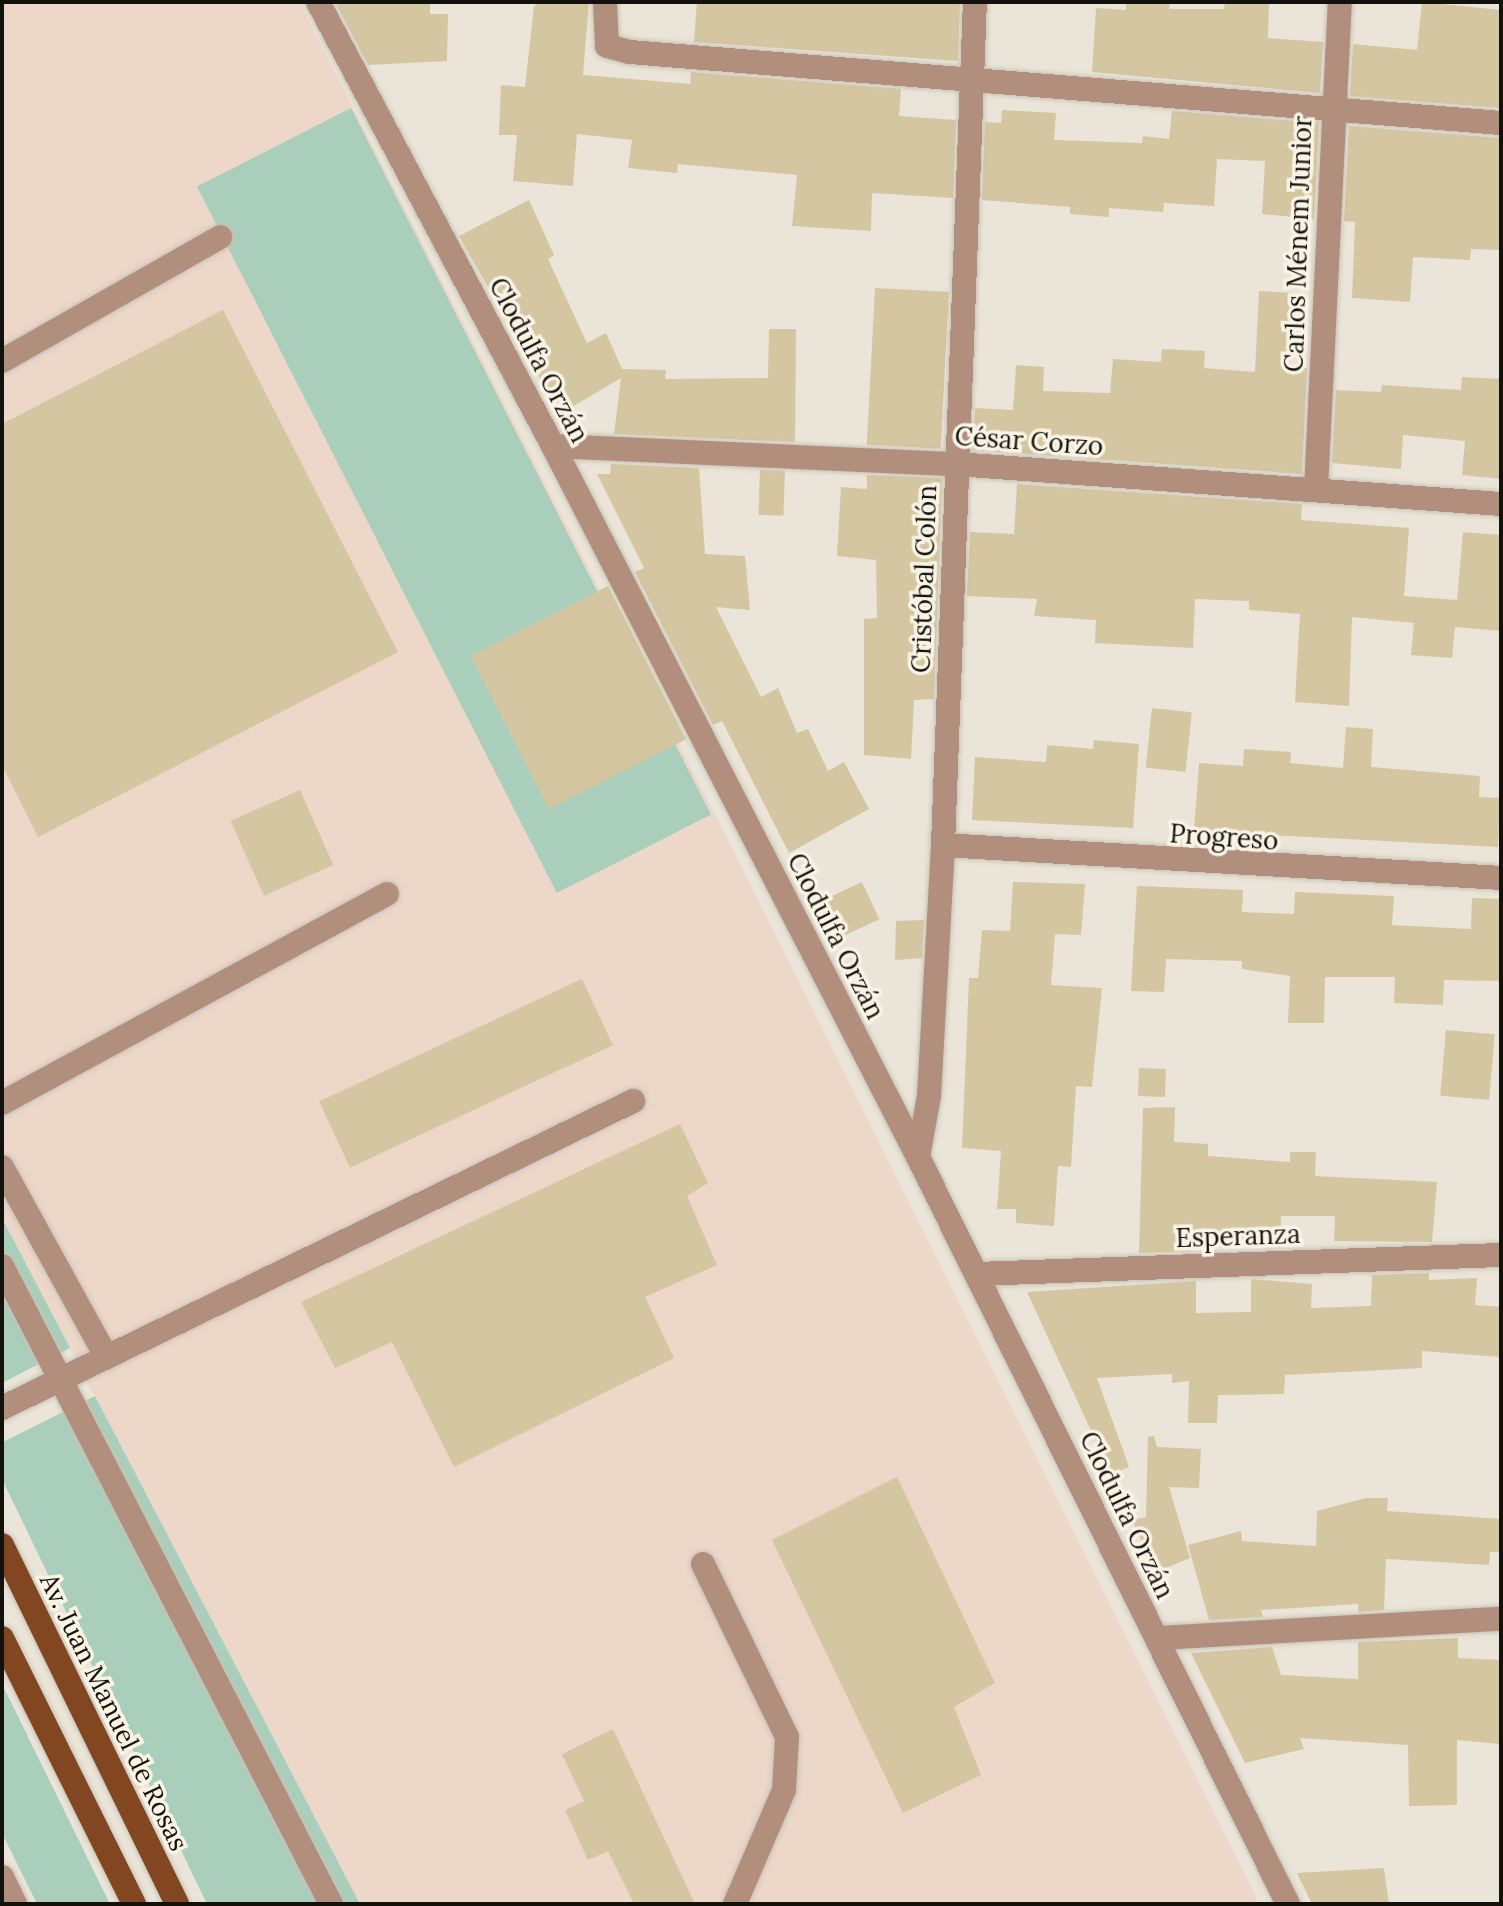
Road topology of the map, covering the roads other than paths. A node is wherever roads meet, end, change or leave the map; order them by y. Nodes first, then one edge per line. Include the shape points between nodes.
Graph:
1 (318, 2) edge
2 (605, 2) edge
3 (975, 2) edge
4 (1340, 2) edge
5 (972, 80) junction
6 (1331, 110) junction
7 (1501, 123) edge
8 (220, 237) dead end
9 (2, 361) edge
10 (553, 446) junction
11 (956, 464) junction
12 (1316, 489) junction
13 (1501, 504) edge
14 (943, 845) junction
15 (1501, 878) edge
16 (387, 894) dead end
17 (633, 1101) dead end
18 (2, 1103) edge
19 (918, 1157) junction
20 (2, 1167) edge
21 (1501, 1255) edge
22 (2, 1266) edge
23 (977, 1274) junction
24 (105, 1354) junction
25 (61, 1375) junction
26 (2, 1408) edge
27 (2, 1545) edge
28 (703, 1564) dead end
29 (1501, 1619) edge
30 (2, 1638) edge
31 (1157, 1638) junction
32 (2, 1877) edge
33 (15, 1904) edge
34 (134, 1904) edge
35 (177, 1904) edge
36 (331, 1904) edge
37 (735, 1904) edge
38 (1288, 1904) edge

1 - 10 street, Clodulfa Orzán
2 - 5 street via 607,46 630,52
3 - 5 street, Cristóbal Colón
4 - 6 street, Carlos Ménem Junior
5 - 6 street
5 - 11 street, Cristóbal Colón
6 - 7 street
6 - 12 street, Carlos Ménem Junior
8 - 9 street
10 - 11 street, César Corzo
10 - 19 street, Clodulfa Orzán
11 - 12 street, César Corzo
11 - 14 street, Cristóbal Colón
12 - 13 street, César Corzo
14 - 15 street, Progreso via 1335,873
14 - 19 street, Cristóbal Colón via 929,1096
16 - 18 street
17 - 24 street
19 - 23 street, Clodulfa Orzán
20 - 24 street
21 - 23 street, Esperanza
22 - 25 street
23 - 31 street, Clodulfa Orzán
24 - 25 street
25 - 26 street
25 - 36 street
27 - 35 main road, Av. Juan Manuel de Rosas
28 - 37 street via 787,1737 784,1790
29 - 31 street
30 - 34 main road
31 - 38 street, Clodulfa Orzán
32 - 33 street

